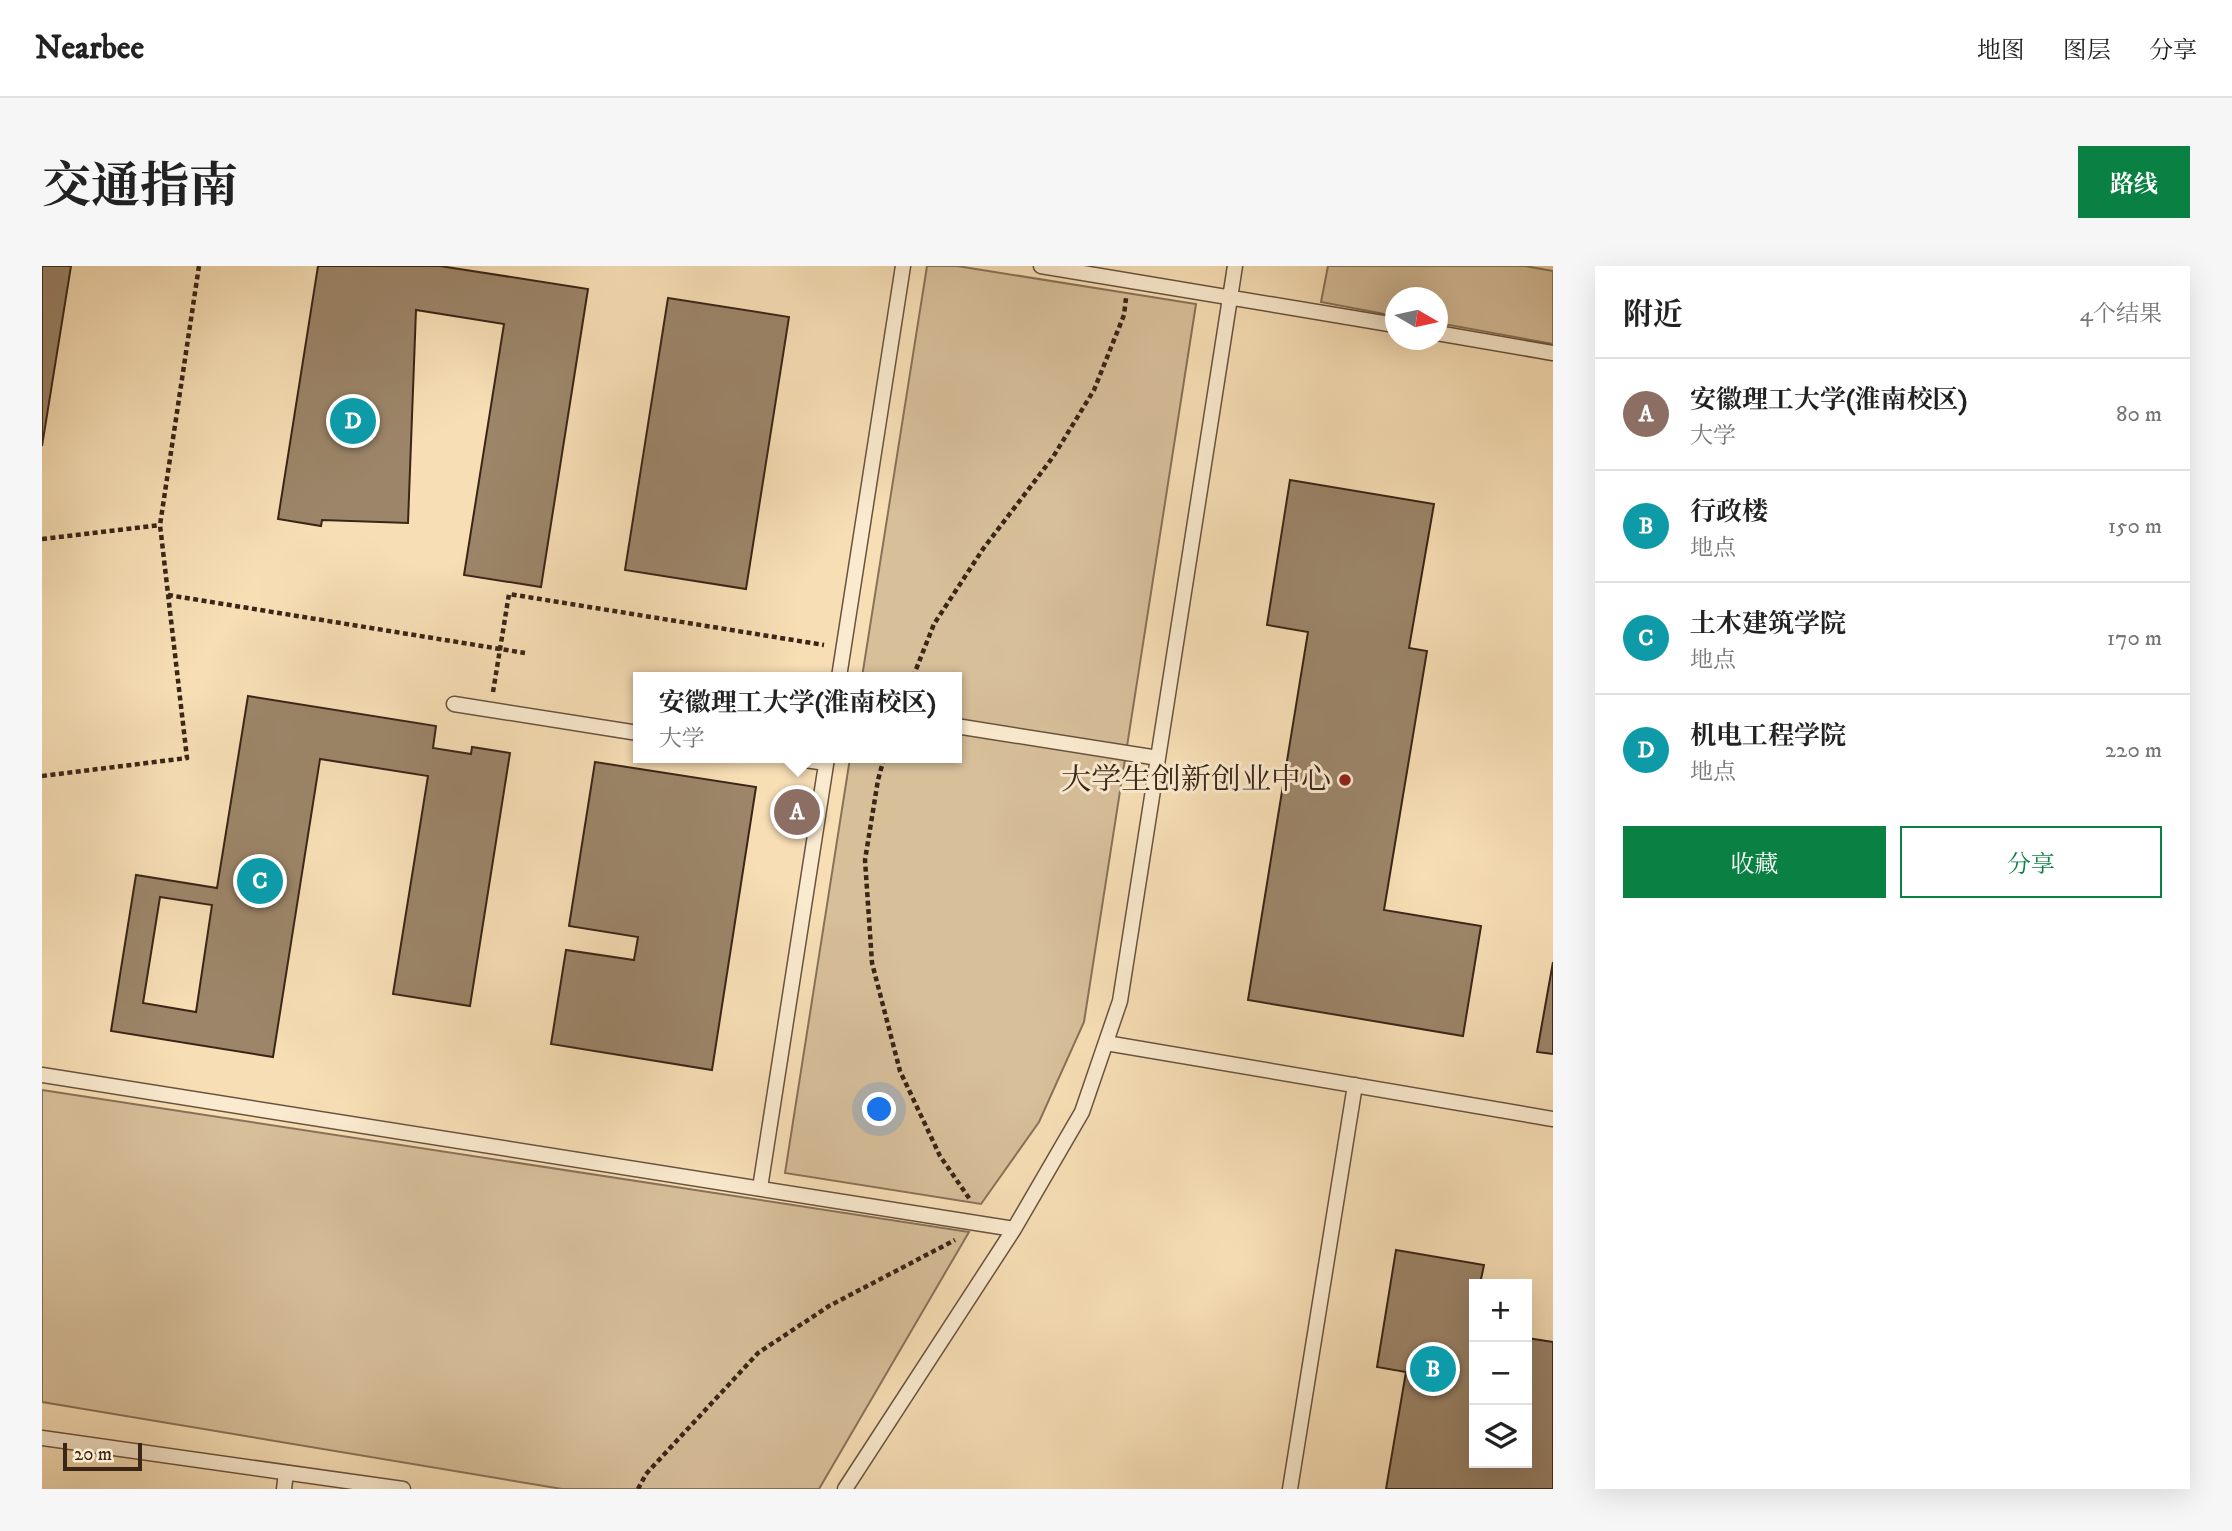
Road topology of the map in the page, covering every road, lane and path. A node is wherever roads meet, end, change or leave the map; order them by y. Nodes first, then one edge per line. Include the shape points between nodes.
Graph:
1 (199, 266) edge
2 (903, 266) edge
3 (1041, 266) edge
4 (1235, 266) edge
5 (1128, 280) junction
6 (1230, 296) junction
7 (1385, 323) edge
8 (1448, 334) edge
9 (1553, 353) edge
10 (160, 525) junction
11 (42, 539) edge
12 (168, 595) junction
13 (844, 648) junction
14 (500, 649) junction
15 (525, 653) dead end
16 (840, 672) edge
17 (914, 672) edge
18 (454, 704) dead end
19 (490, 710) junction
20 (962, 727) edge
21 (633, 732) edge
22 (1158, 758) junction
23 (826, 763) edge
24 (883, 763) edge
25 (42, 776) edge
26 (1106, 1043) junction
27 (42, 1075) edge
28 (1355, 1085) junction
29 (1553, 1119) edge
30 (761, 1188) junction
31 (986, 1225) junction
32 (1014, 1229) junction
33 (42, 1438) edge
34 (286, 1473) junction
35 (284, 1489) edge
36 (403, 1489) edge
37 (638, 1489) edge
38 (845, 1489) edge
39 (1290, 1489) edge

1 - 10 path
2 - 13 lane
3 - 5 lane
4 - 6 lane
5 - 6 lane
5 - 17 path via 1124,315 1094,390 1053,457 983,549 934,624
6 - 7 lane
6 - 22 lane
8 - 9 lane
10 - 11 path
10 - 12 path
12 - 14 path
12 - 25 path via 187,758
13 - 14 path via 509,594
13 - 16 lane
14 - 15 path
14 - 19 path
18 - 19 lane
19 - 21 lane
20 - 22 lane
22 - 26 lane via 1120,1001
23 - 30 lane
24 - 31 path via 865,860 872,963 900,1071 940,1156
26 - 28 lane
26 - 32 lane via 1082,1112
27 - 30 lane
28 - 29 lane
28 - 39 lane
30 - 31 lane
31 - 32 lane
31 - 37 path via 829,1306 758,1353 646,1474
32 - 38 lane
33 - 34 lane
34 - 35 lane
34 - 36 lane

